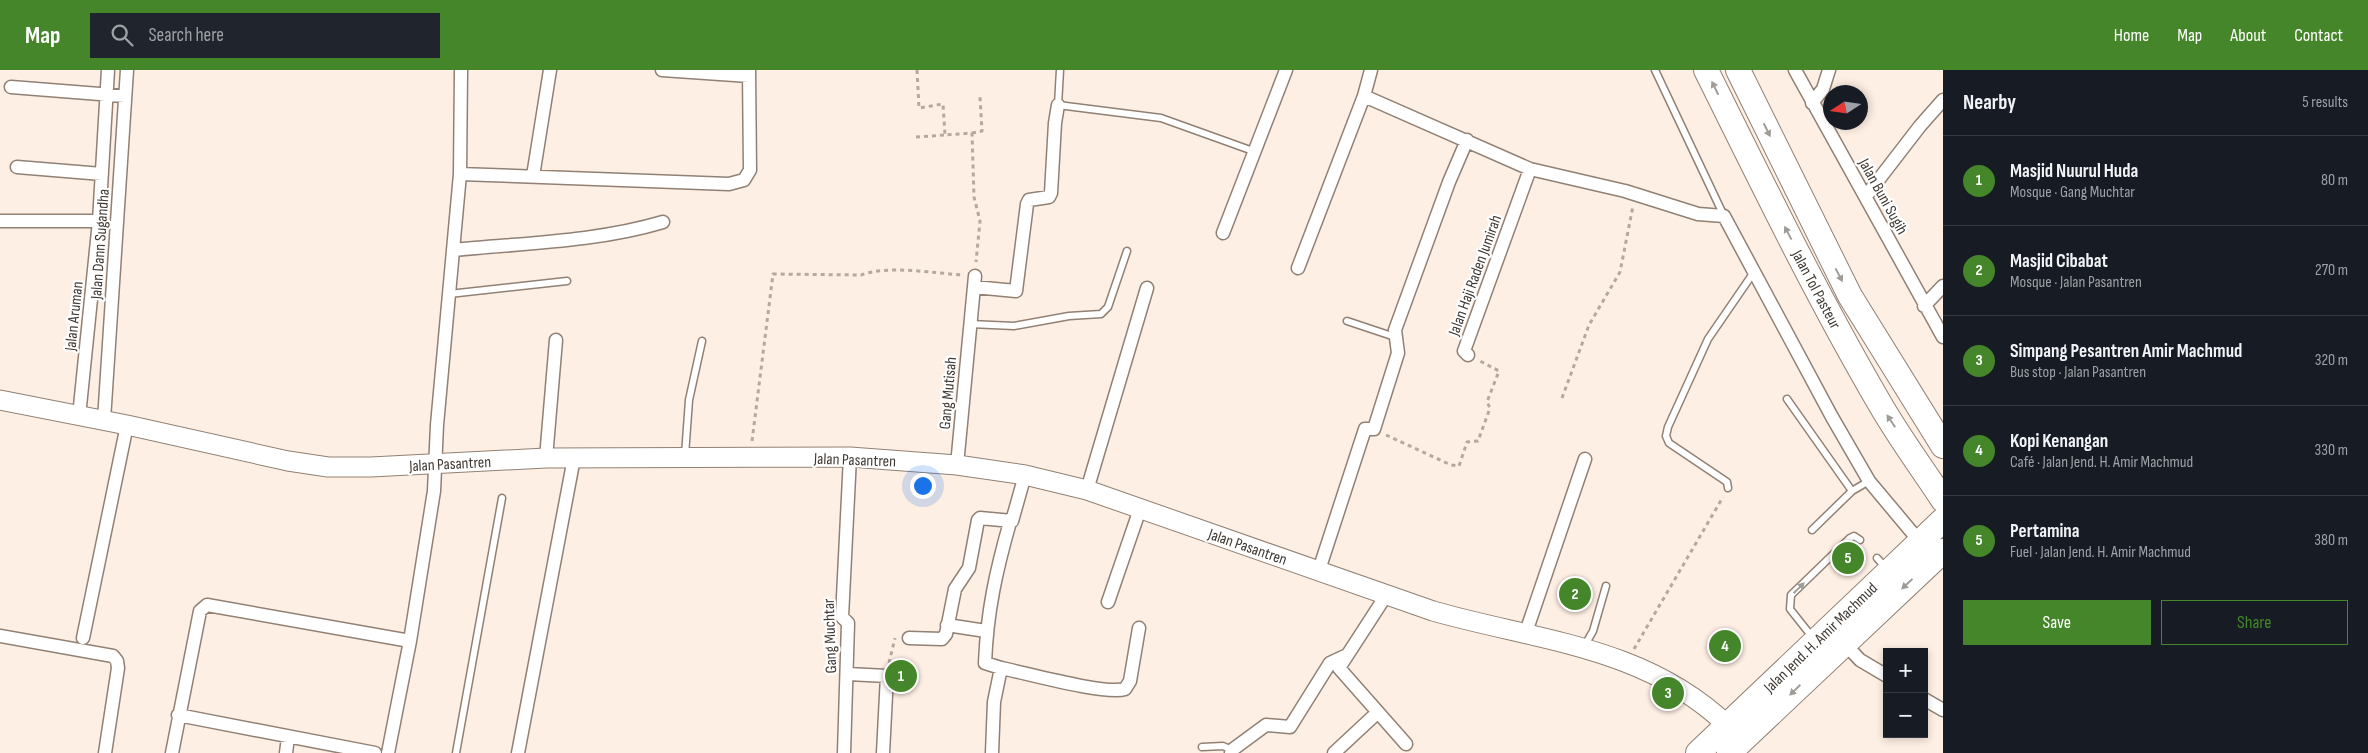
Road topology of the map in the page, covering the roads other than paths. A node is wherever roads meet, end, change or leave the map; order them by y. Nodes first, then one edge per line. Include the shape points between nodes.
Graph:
1 (108, 70) edge
2 (127, 70) edge
3 (461, 70) edge
4 (550, 70) edge
5 (662, 70) edge
6 (1060, 70) edge
7 (1286, 70) edge
8 (1371, 70) edge
9 (1655, 70) edge
10 (1706, 70) edge
11 (1738, 70) edge
12 (1795, 70) edge
13 (1829, 70) edge
14 (748, 73) edge
15 (11, 87) dead end
16 (106, 94) junction
17 (125, 96) junction
18 (1364, 96) junction
19 (1943, 100) edge
20 (1812, 103) junction
21 (1058, 105) junction
22 (1467, 140) junction
23 (1253, 151) junction
24 (16, 167) dead end
25 (1530, 169) junction
26 (102, 174) junction
27 (460, 174) junction
28 (533, 176) junction
29 (1866, 196) junction
30 (1724, 216) junction
31 (0, 221) edge
32 (99, 221) junction
33 (663, 222) dead end
34 (1223, 233) dead end
35 (454, 250) junction
36 (1127, 251) dead end
37 (1298, 268) dead end
38 (1755, 271) junction
39 (567, 281) dead end
40 (1943, 286) edge
41 (1147, 288) dead end
42 (449, 294) junction
43 (1924, 306) junction
44 (1347, 321) dead end
45 (970, 324) junction
46 (1396, 337) junction
47 (1943, 337) edge
48 (556, 340) dead end
49 (702, 341) dead end
50 (1468, 356) road end
51 (1787, 399) dead end
52 (0, 400) edge
53 (78, 416) junction
54 (104, 420) junction
55 (128, 425) junction
56 (1941, 443) edge
57 (685, 456) junction
58 (850, 457) junction
59 (546, 458) junction
60 (574, 458) junction
61 (1585, 459) dead end
62 (437, 464) junction
63 (956, 465) junction
64 (1026, 475) junction
65 (1869, 481) junction
66 (1728, 488) road end
67 (1087, 490) junction
68 (1852, 491) junction
69 (502, 498) dead end
70 (1943, 500) edge
71 (1140, 509) junction
72 (1943, 520) edge
73 (1010, 522) junction
74 (1812, 530) dead end
75 (1860, 540) dead end
76 (1920, 542) junction
77 (1943, 551) edge
78 (1319, 570) junction
79 (1606, 586) dead end
80 (1387, 594) junction
81 (1108, 602) dead end
82 (948, 625) junction
83 (1139, 628) dead end
84 (986, 631) junction
85 (1526, 632) junction
86 (0, 636) edge
87 (83, 638) dead end
88 (909, 638) road end
89 (410, 641) junction
90 (1584, 646) junction
91 (1832, 649) junction
92 (1345, 656) junction
93 (1001, 668) junction
94 (848, 674) junction
95 (1883, 674) edge
96 (1928, 701) edge
97 (1943, 710) edge
98 (1378, 712) junction
99 (178, 715) junction
100 (1727, 725) junction
101 (288, 737) junction
102 (1406, 744) dead end
103 (1202, 747) dead end
104 (1232, 751) edge
105 (105, 753) edge
106 (172, 753) edge
107 (286, 753) edge
108 (375, 753) edge
109 (388, 753) edge
110 (456, 753) edge
111 (518, 753) edge
112 (844, 753) edge
113 (884, 753) edge
114 (992, 753) edge
115 (1334, 753) edge
116 (1698, 753) edge
117 (1729, 753) edge

1 - 16 street, Jalan Aruman
2 - 17 street, Jalan Dann Sugandha
3 - 27 street
4 - 28 street
5 - 14 street
6 - 21 lane
7 - 23 street
8 - 18 street
9 - 30 lane
70 -> 10 highway, Jalan Tol Pasteur via 1881,406
11 -> 56 highway, Jalan Tol Pasteur via 1850,296
12 - 20 street, Jalan Buni Sugih
13 - 20 street via 1823,90
14 - 28 street via 750,170 744,180 729,184
15 - 16 street
16 - 17 street
16 - 26 street, Jalan Aruman
17 - 54 street, Jalan Dann Sugandha
18 - 22 street
18 - 37 street
19 - 29 street
20 - 29 street, Jalan Buni Sugih
21 - 23 lane via 1161,118
21 - 45 street, Gang Mutisah via 1051,193 1049,197 1035,198 1027,204 1016,291 974,281
22 - 25 street
22 - 46 street via 1395,330
23 - 34 street
24 - 26 street
25 - 30 street via 1698,214
25 - 50 street, Jalan Haji Raden Jumirah via 1464,351
26 - 32 street, Jalan Aruman
27 - 28 street
27 - 35 street
29 - 43 street, Jalan Buni Sugih
30 - 38 street
31 - 32 street
32 - 53 street, Jalan Aruman
33 - 35 street via 599,236
35 - 42 street
36 - 45 lane via 1108,307 1101,314 1014,326
38 - 65 street
38 - 66 lane via 1708,338 1666,436 1668,443 1727,482
39 - 42 lane
40 - 43 street
41 - 67 street
42 - 62 street via 437,425
43 - 47 street, Jalan Buni Sugih
44 - 46 lane
45 - 63 street, Gang Mutisah
46 - 78 street via 1398,353 1374,429 1365,429
48 - 59 street
49 - 57 lane via 688,400
51 - 68 lane
52 - 53 main road, Jalan Pasantren
53 - 54 main road, Jalan Pasantren
54 - 55 main road, Jalan Pasantren
55 - 62 main road, Jalan Pasantren via 328,467
55 - 87 street
57 - 58 main road, Jalan Pasantren
57 - 60 main road, Jalan Pasantren
58 - 63 main road, Jalan Pasantren
58 - 94 street, Gang Muchtar via 842,617 848,623
59 - 60 main road, Jalan Pasantren
59 - 62 main road, Jalan Pasantren
60 - 111 street
61 - 85 street
62 - 89 street
63 - 64 main road, Jalan Pasantren
64 - 67 main road, Jalan Pasantren
64 - 73 street
65 - 68 lane
65 - 76 street
67 - 71 main road, Jalan Pasantren
68 - 74 lane
69 - 110 lane
71 - 78 main road, Jalan Pasantren
71 - 81 street
72 - 76 highway, Jalan Jend. H. Amir Machmud
73 - 82 street via 978,520 969,568 955,590
73 - 84 street via 993,585
91 -> 75 lane via 1790,610 1791,595 1850,538 1854,536
76 - 91 highway, Jalan Jend. H. Amir Machmud via 1883,565
77 -> 91 highway, Jalan Jend. H. Amir Machmud
78 - 80 main road, Jalan Pasantren
79 - 90 lane via 1593,631
80 - 85 main road, Jalan Pasantren via 1476,623
80 - 92 street
82 - 84 street
82 - 88 street via 942,639
83 - 93 street via 1130,681 1122,690 1084,686
84 - 93 street via 985,662
85 - 90 main road, Jalan Pasantren
86 - 105 street via 113,656 118,661
89 - 99 street via 207,605 200,610
89 - 109 street
90 - 100 main road, Jalan Pasantren via 1671,683 1706,705
91 - 95 street
91 - 100 highway, Jalan Jend. H. Amir Machmud
91 -> 117 highway, Jalan Jend. H. Amir Machmud
92 - 98 street via 1340,671
92 - 104 street via 1330,663 1290,726 1266,725
93 - 114 street via 994,702
94 - 112 street, Gang Muchtar
94 - 113 street via 887,676
96 - 97 street
98 - 102 street
98 - 115 street
99 - 101 street
99 - 106 street
100 - 116 highway, Jalan Jend. H. Amir Machmud
101 - 107 street
101 - 108 street
103 - 104 lane via 1223,746

